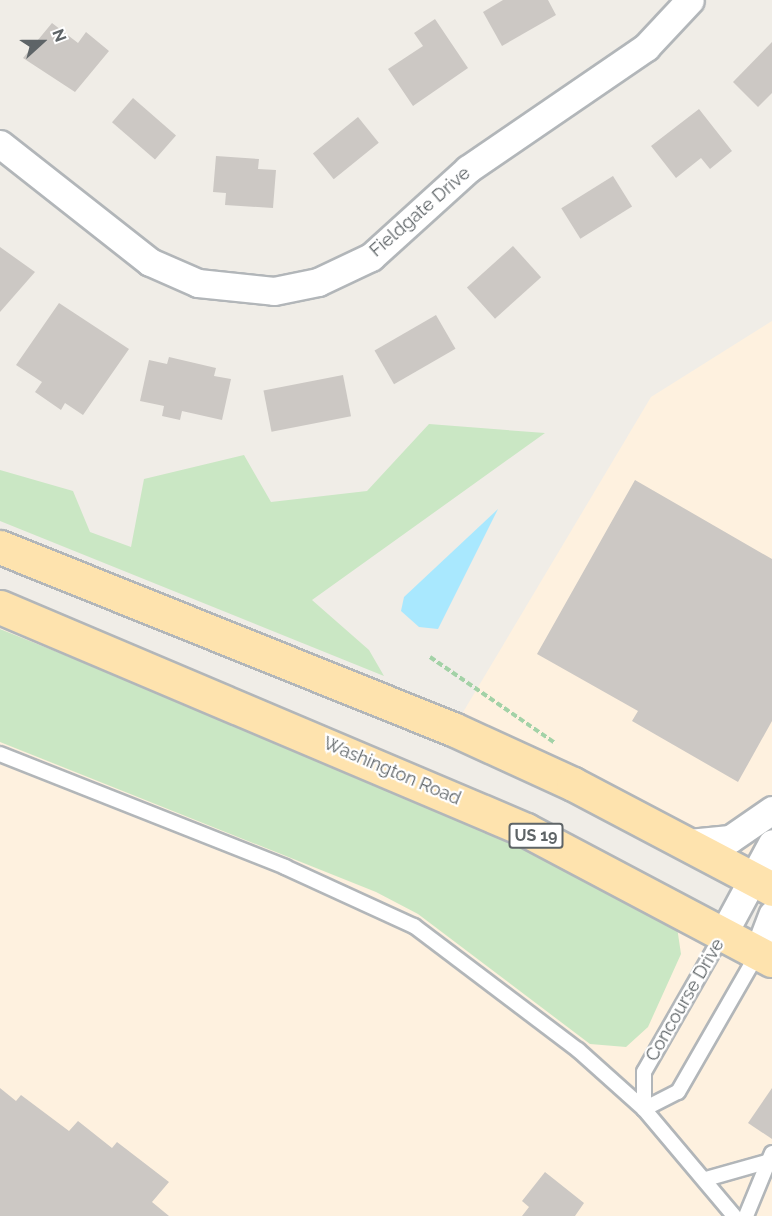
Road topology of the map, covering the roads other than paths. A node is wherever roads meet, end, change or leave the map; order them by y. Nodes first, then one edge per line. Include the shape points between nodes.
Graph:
1 (690, 0) edge
2 (0, 144) edge
3 (0, 547) edge
4 (0, 607) edge
5 (0, 754) edge
6 (772, 810) edge
7 (689, 843) junction
8 (772, 843) edge
9 (763, 885) edge
10 (772, 915) edge
11 (723, 934) junction
12 (765, 956) edge
13 (644, 1109) junction
14 (769, 1158) edge
15 (706, 1179) junction
16 (734, 1216) edge
17 (746, 1216) edge

1 - 2 street, Fieldgate Drive via 646,47 468,169 394,239 318,282 274,291 198,283 150,262
3 - 7 main road via 453,729
4 - 11 main road, Washington Road / US 19 via 450,796
5 - 13 lane via 382,908 578,1050
6 - 7 street via 730,838
7 - 9 main road
8 - 9 street, Concourse Drive
9 - 11 street, Concourse Drive
10 - 12 street
11 - 12 main road, Washington Road / US 19
11 - 13 lane, Concourse Drive via 644,1072
12 - 13 lane via 678,1092
13 - 15 lane
14 - 15 lane
14 - 17 lane
15 - 16 lane

